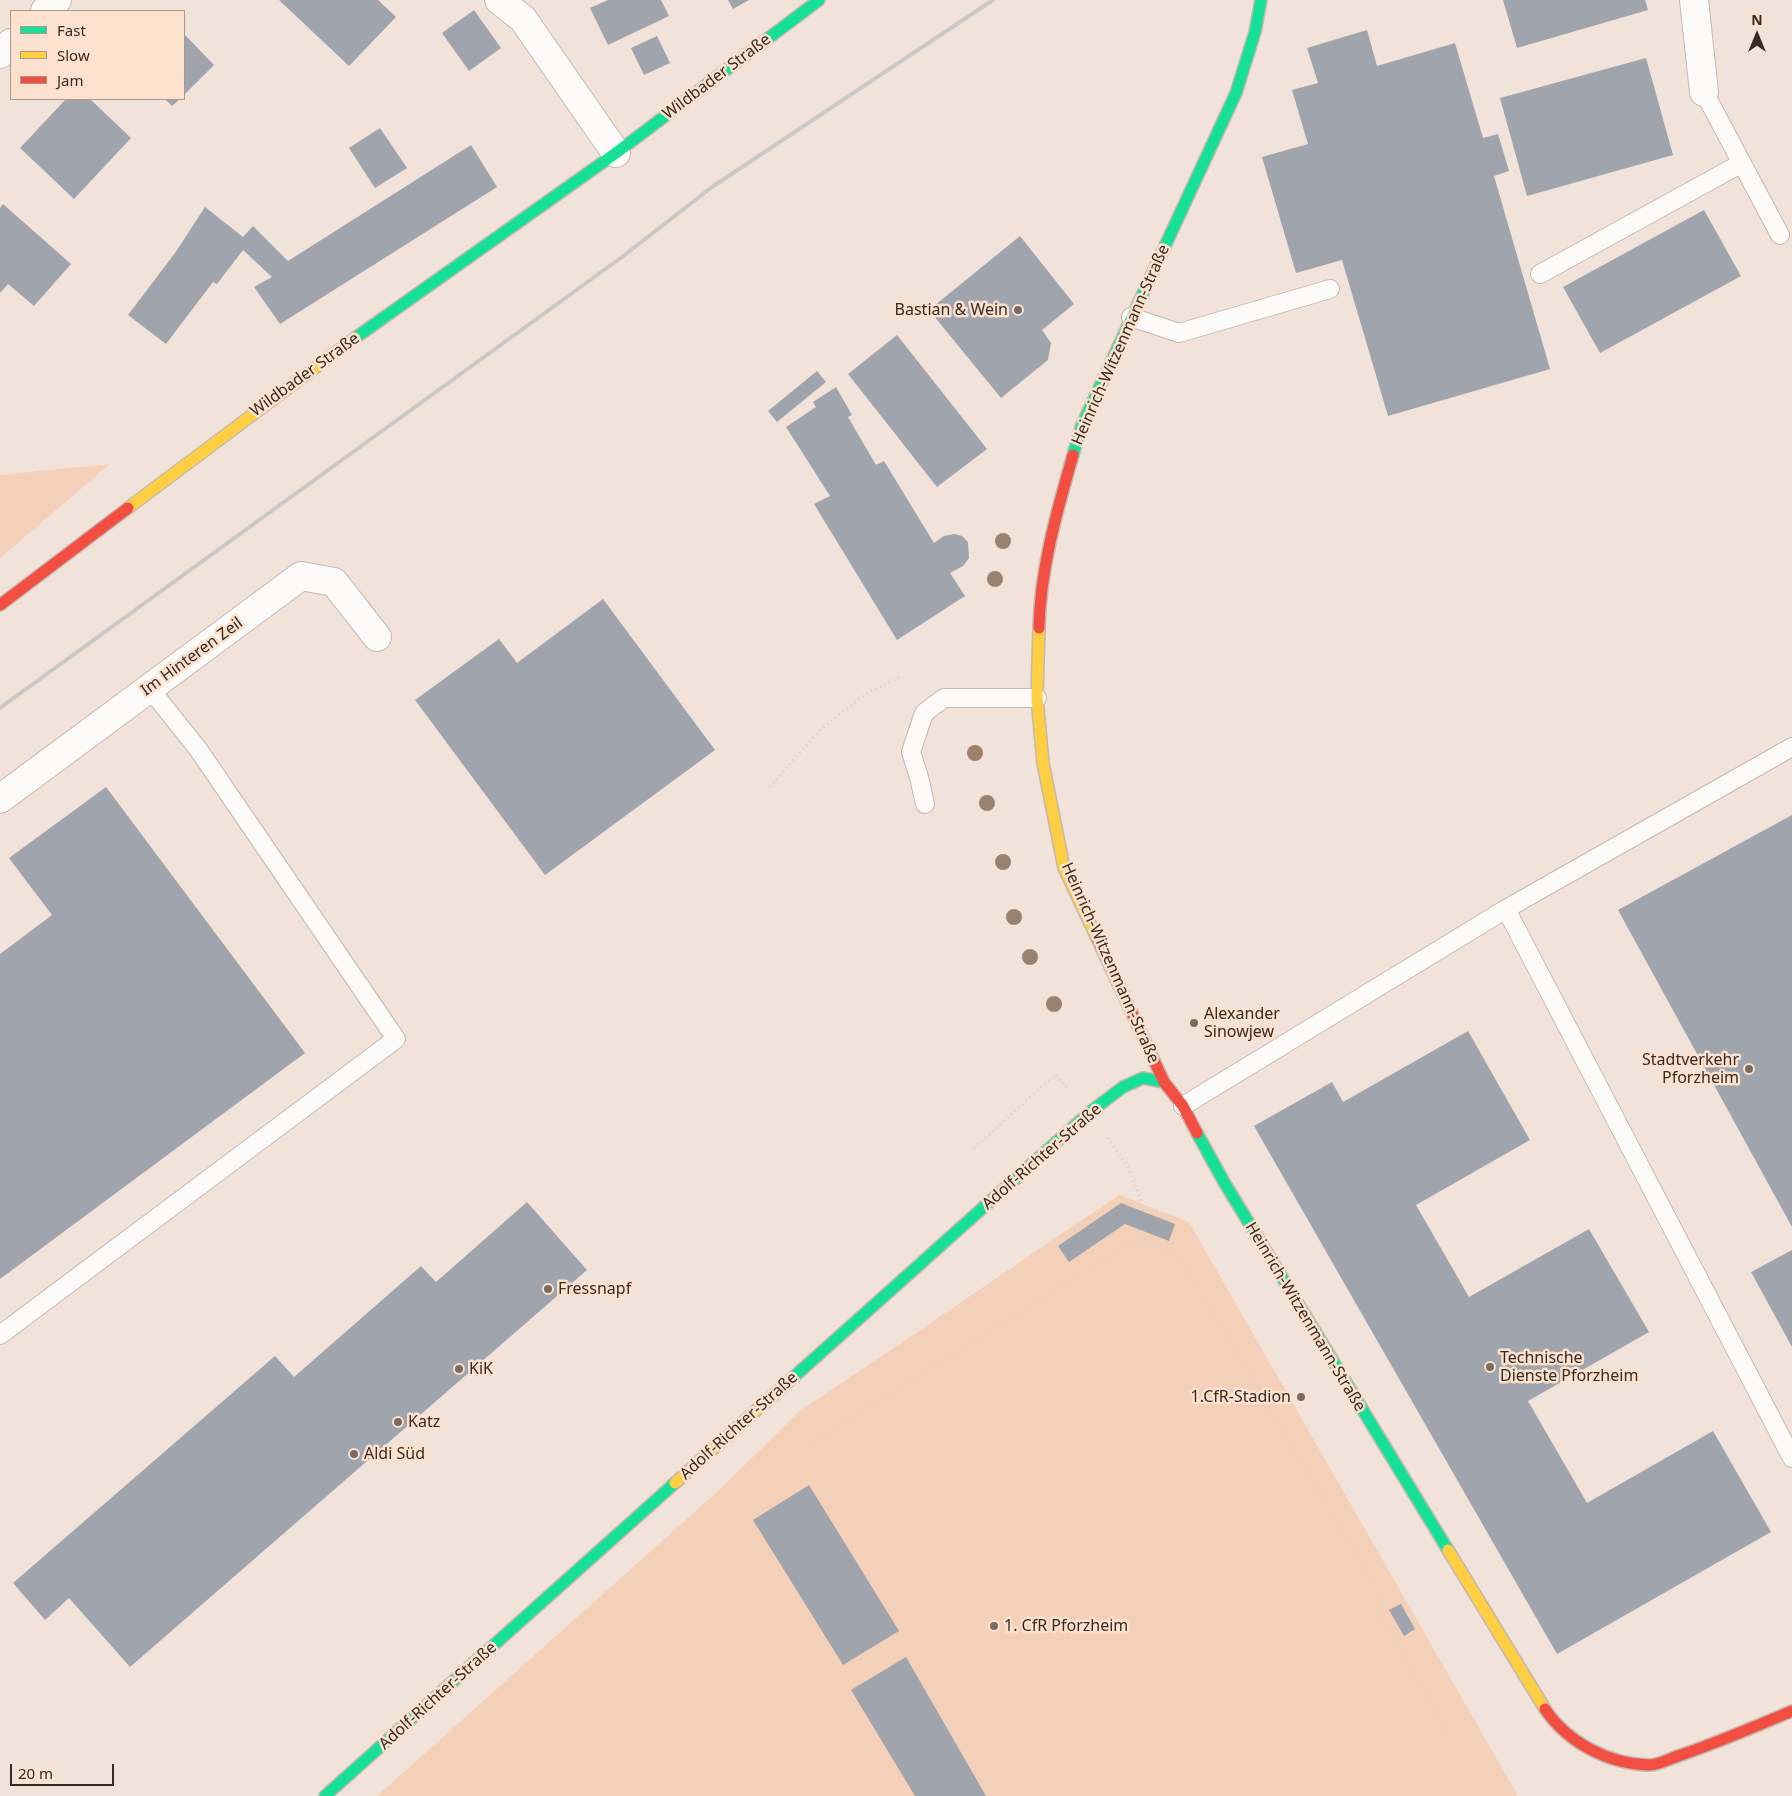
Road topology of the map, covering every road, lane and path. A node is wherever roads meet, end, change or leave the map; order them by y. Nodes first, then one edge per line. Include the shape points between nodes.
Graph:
1 (57, 0) edge
2 (499, 0) edge
3 (819, 0) edge
4 (1261, 0) edge
5 (1694, 0) edge
6 (46, 10) edge
7 (10, 44) edge
8 (0, 54) edge
9 (1704, 92) joint
10 (616, 153) junction
11 (1742, 164) junction
12 (1780, 235) dead end
13 (1540, 274) dead end
14 (1330, 289) dead end
15 (1131, 317) junction
16 (0, 605) edge
17 (377, 637) dead end
18 (901, 676) dead end
19 (150, 689) junction
20 (1037, 698) junction
21 (1792, 748) edge
22 (770, 786) dead end
23 (0, 799) edge
24 (925, 804) dead end
25 (1506, 909) junction
26 (1055, 1075) dead end
27 (1164, 1082) junction
28 (1182, 1106) junction
29 (974, 1148) dead end
30 (1139, 1229) dead end
31 (1135, 1240) junction
32 (0, 1336) edge
33 (800, 1450) dead end
34 (1792, 1458) edge
35 (1792, 1711) edge
36 (1448, 1731) dead end
37 (325, 1796) edge

1 - 6 street
2 - 10 street via 523,19
3 - 10 street, Wildbader Straße
4 - 15 street, Heinrich-Witzenmann-Straße via 1255,32 1236,93
5 - 9 street
7 - 8 street
9 - 11 lane
10 - 16 street, Wildbader Straße via 312,369
11 - 12 lane
11 - 13 lane
14 - 15 lane via 1179,333
15 - 20 street, Heinrich-Witzenmann-Straße via 1082,426 1054,519 1039,612
17 - 19 street, Im Hinteren Zeil via 334,582 302,576
18 - 22 path via 864,695 818,732
19 - 23 street, Im Hinteren Zeil
19 - 32 lane via 198,748 396,1039
20 - 24 lane via 944,698 924,713 911,752
20 - 27 street, Heinrich-Witzenmann-Straße via 1043,763 1064,868
21 - 25 lane
25 - 28 lane
25 - 34 lane
26 - 29 path
27 - 28 street, Heinrich-Witzenmann-Straße
27 - 37 street, Adolf-Richter-Straße via 1143,1078 1123,1087 1090,1112
28 - 35 street, Heinrich-Witzenmann-Straße via 1224,1182 1546,1711 1562,1731 1584,1746 1618,1759 1650,1765 1705,1747
30 - 31 path
31 - 33 path
31 - 36 path via 1154,1244 1180,1257 1384,1601 1379,1612

